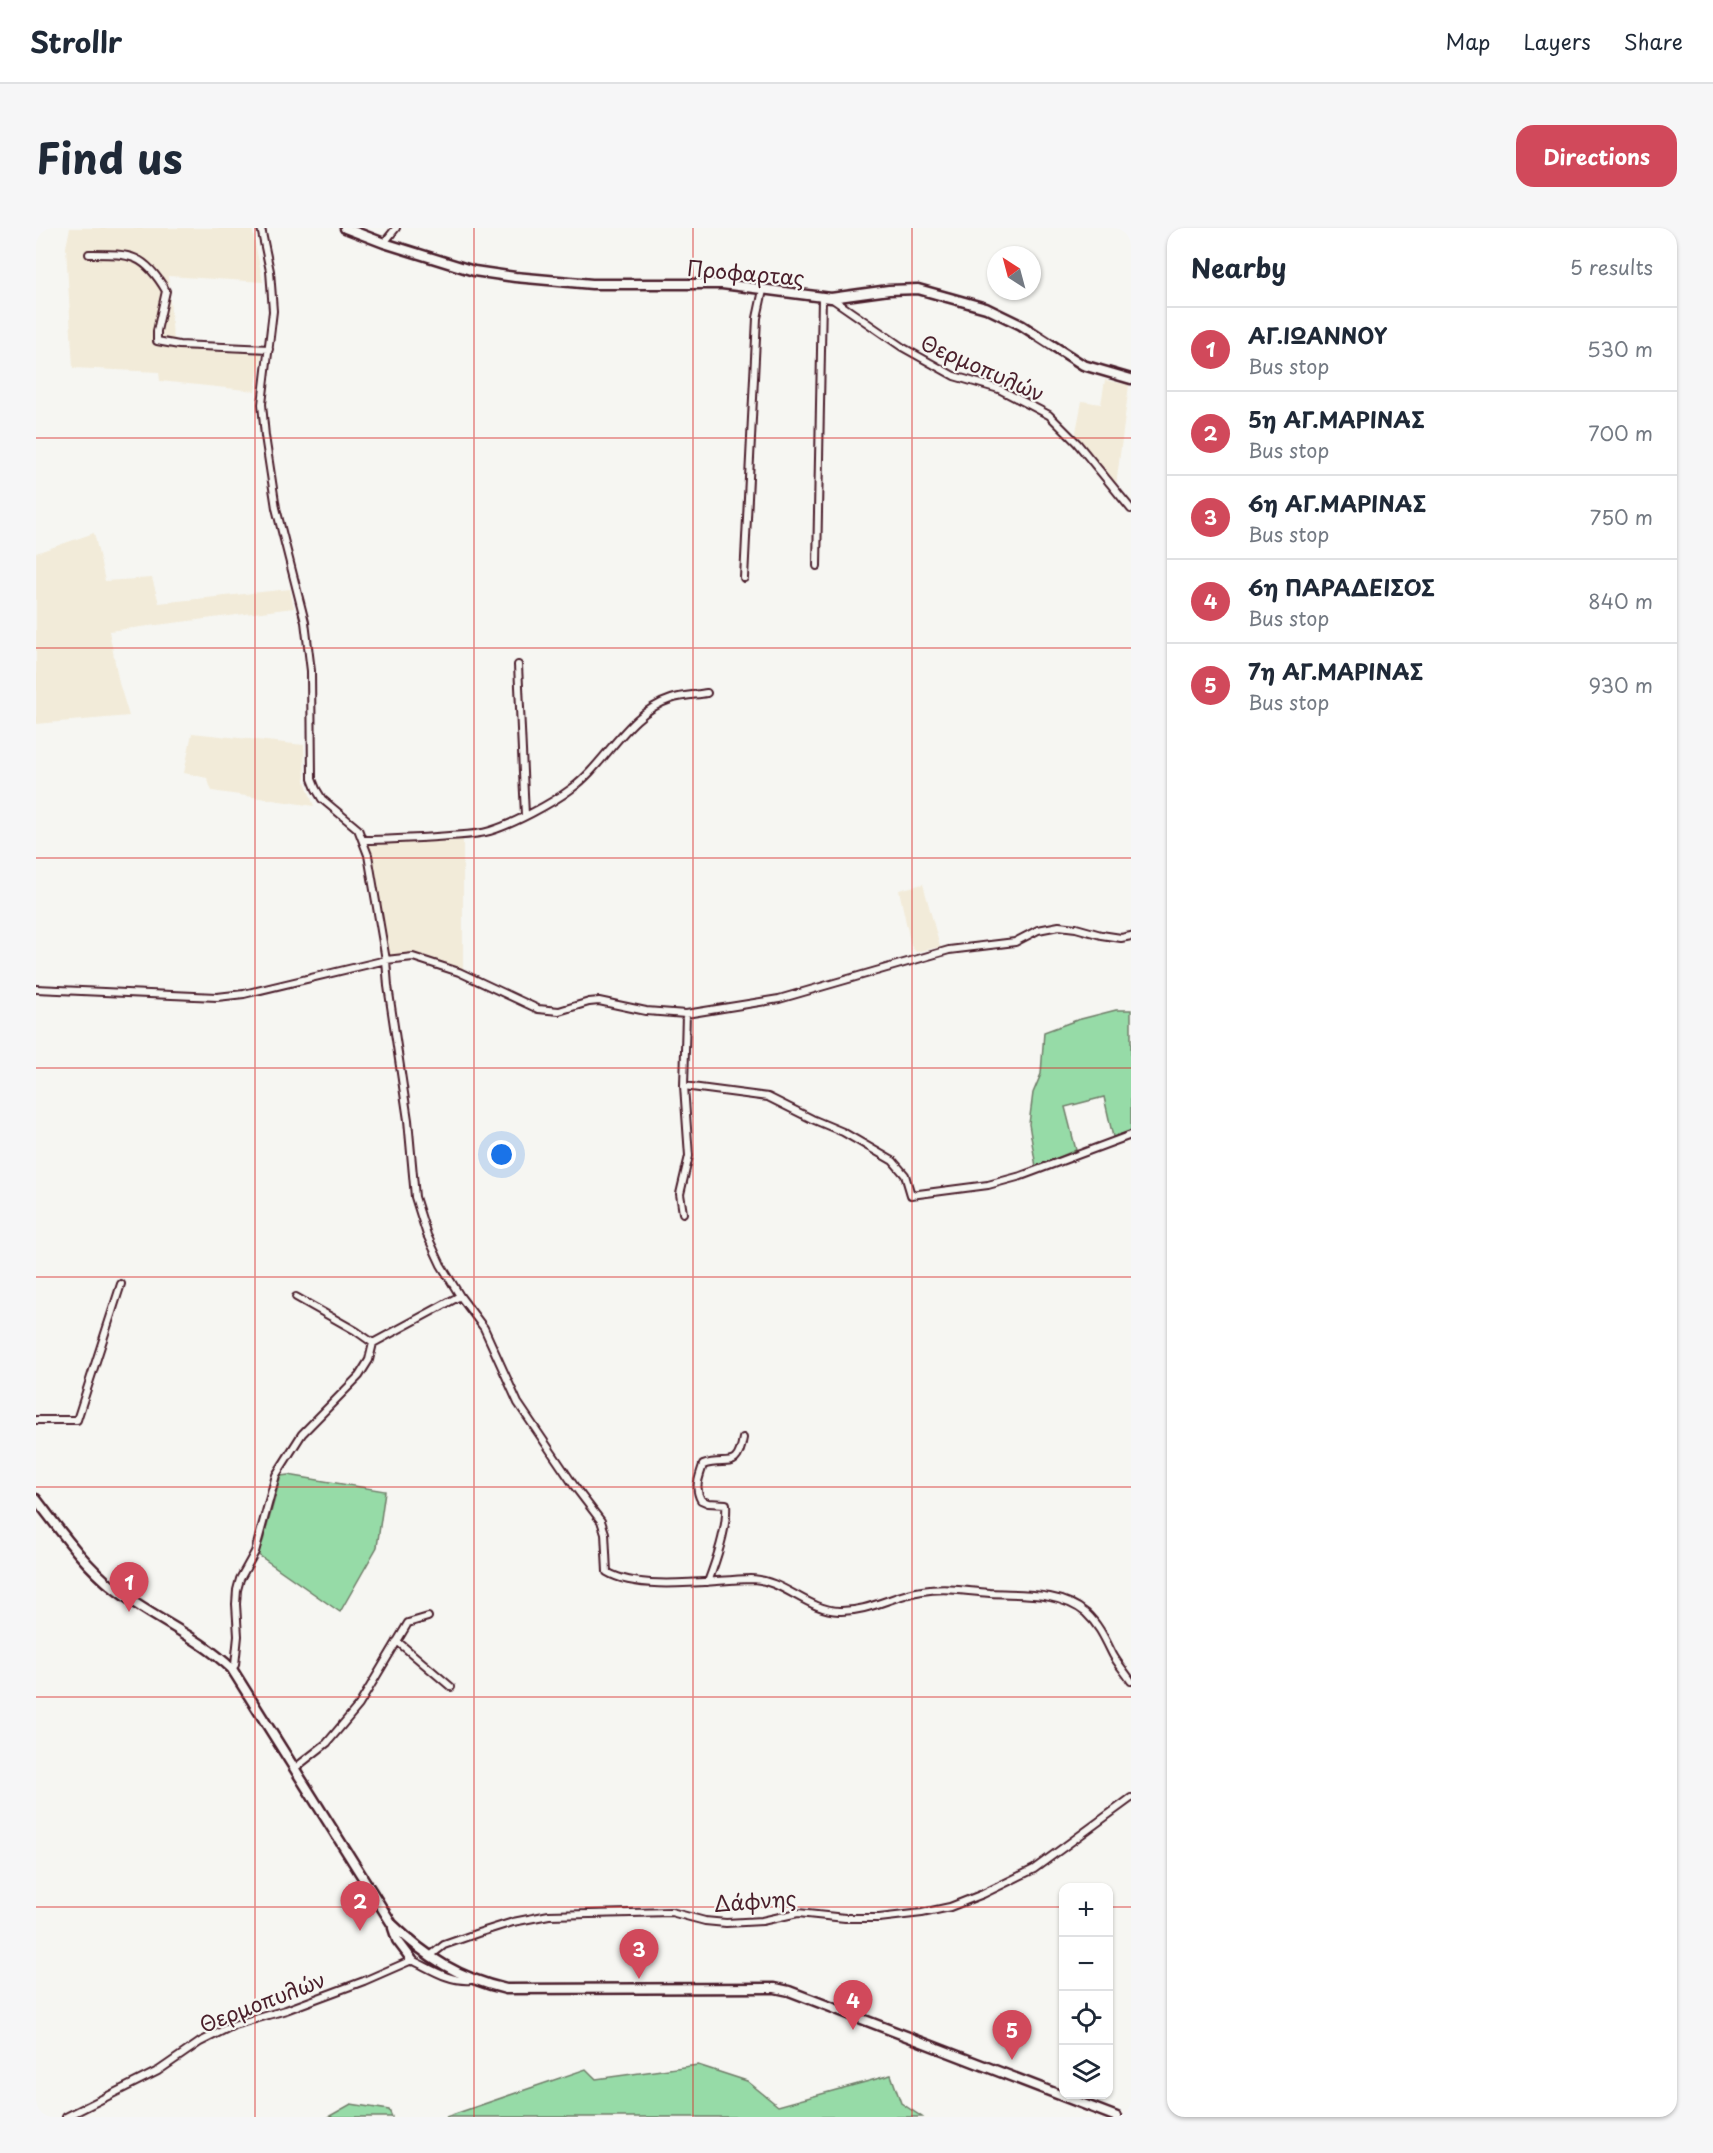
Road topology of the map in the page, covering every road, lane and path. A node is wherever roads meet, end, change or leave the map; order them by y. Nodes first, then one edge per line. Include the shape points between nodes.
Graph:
1 (261, 228) edge
2 (345, 228) edge
3 (396, 228) edge
4 (384, 243) junction
5 (89, 254) dead end
6 (763, 290) junction
7 (826, 297) junction
8 (269, 349) junction
9 (1131, 379) edge
10 (1131, 509) edge
11 (817, 566) dead end
12 (744, 578) dead end
13 (519, 665) dead end
14 (707, 693) dead end
15 (525, 815) junction
16 (363, 840) junction
17 (1131, 936) edge
18 (386, 960) junction
19 (36, 989) edge
20 (686, 1014) junction
21 (684, 1086) junction
22 (1131, 1135) edge
23 (683, 1213) dead end
24 (121, 1284) dead end
25 (460, 1296) junction
26 (296, 1297) dead end
27 (373, 1343) junction
28 (36, 1420) edge
29 (743, 1438) dead end
30 (36, 1499) edge
31 (708, 1582) junction
32 (428, 1617) dead end
33 (397, 1641) junction
34 (232, 1670) junction
35 (1131, 1681) edge
36 (451, 1686) dead end
37 (295, 1768) junction
38 (1131, 1798) edge
39 (392, 1924) junction
40 (430, 1956) junction
41 (411, 1960) junction
42 (471, 1980) junction
43 (66, 2117) edge
44 (1117, 2117) edge

1 - 8 street via 273,311
2 - 4 main road, Προφαρτας
3 - 4 street
4 - 6 main road, Προφαρτας via 494,275 592,284 722,284
5 - 8 street via 124,254 144,261 158,278 166,291 157,341
6 - 7 main road, Προφαρτας
6 - 12 street via 757,318
7 - 9 main road, Προφαρτας via 918,289 986,308 1021,325 1083,365
7 - 10 street, Θερμοπυλών via 902,348 954,376 999,389 1049,415
7 - 11 street
8 - 16 street via 262,404 265,436 280,528 306,622 311,670 312,779 322,799 351,822
13 - 15 street
14 - 15 street via 671,699 651,710 617,738 571,789
15 - 16 street via 488,832 400,841
16 - 18 street
17 - 20 street via 1121,939 1059,926 1038,930 1015,942 949,950 779,999
18 - 19 street via 217,997
18 - 20 street via 413,957 450,969 538,1009 559,1011 598,1001
18 - 25 street via 415,1197 427,1236
20 - 21 street
21 - 22 street via 768,1097 843,1132 893,1161 905,1175 911,1194 988,1185
21 - 23 street via 688,1156 680,1194
24 - 28 street via 77,1420
25 - 27 street
25 - 31 street via 484,1328 518,1403 601,1521 607,1572 627,1581
26 - 27 street
27 - 34 street via 359,1377 302,1434 276,1475 255,1552 237,1590 238,1636
29 - 31 street via 737,1458 703,1465 697,1482 701,1500 726,1504
30 - 34 main road via 78,1552 115,1589 216,1654
31 - 35 street via 767,1581 837,1611 874,1606 923,1590 1053,1598 1075,1605 1093,1620
32 - 33 street via 408,1623
33 - 36 street
33 - 37 street via 359,1705 327,1743
34 - 37 main road
37 - 39 main road
38 - 40 street, Δάφνης via 1034,1869 982,1894 922,1913 845,1918 798,1913 726,1923 671,1912 549,1915 478,1933
39 - 40 main road
39 - 41 main road
40 - 42 main road
41 - 42 street via 458,1981
41 - 43 street, Θερμοπυλών via 286,2010 234,2025 200,2042 158,2071
42 - 44 main road via 506,1989 775,1988

